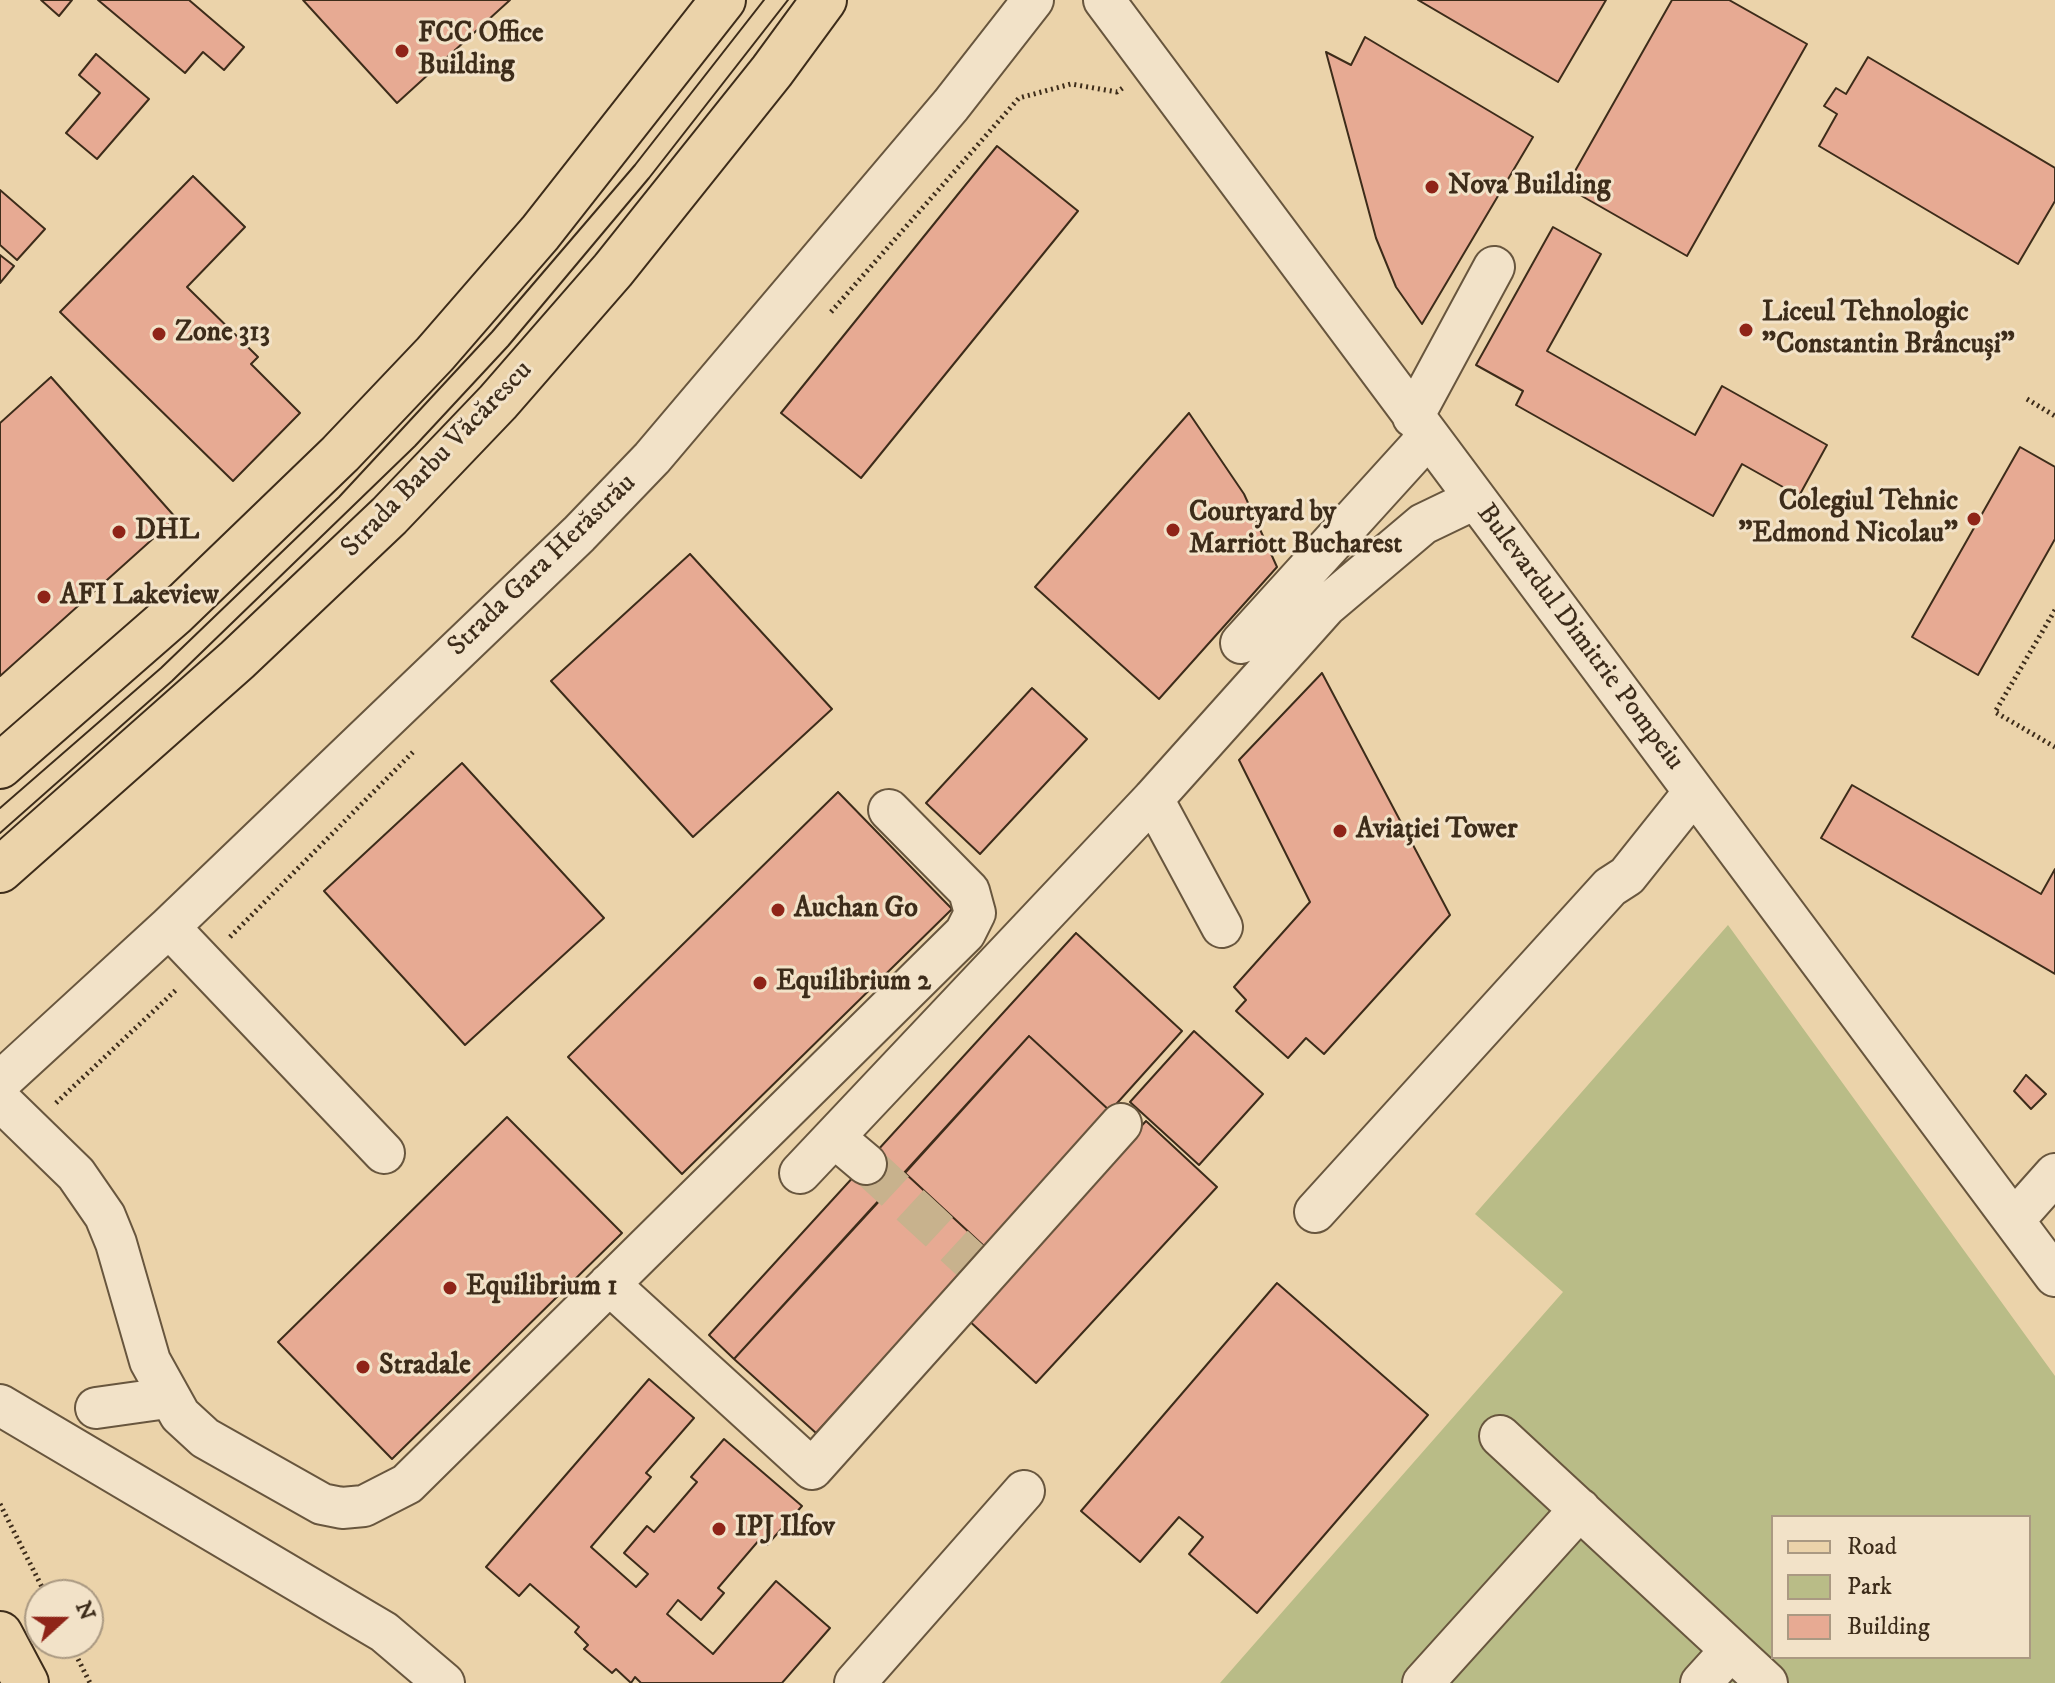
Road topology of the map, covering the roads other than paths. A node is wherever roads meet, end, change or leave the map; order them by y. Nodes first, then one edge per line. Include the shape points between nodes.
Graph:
1 (723, 0) edge
2 (824, 0) edge
3 (1033, 0) edge
4 (1104, 0) edge
5 (1494, 267) dead end
6 (1421, 427) junction
7 (1475, 499) junction
8 (1241, 643) dead end
9 (0, 766) edge
10 (1694, 792) junction
11 (1153, 799) junction
12 (889, 810) dead end
13 (0, 870) edge
14 (169, 927) junction
15 (1222, 927) dead end
16 (0, 1082) edge
17 (0, 1100) edge
18 (1121, 1124) dead end
19 (834, 1137) junction
20 (384, 1153) dead end
21 (866, 1164) tunnel mouth
22 (800, 1173) dead end
23 (2055, 1174) edge
24 (1315, 1212) dead end
25 (2014, 1220) junction
26 (2055, 1276) edge
27 (609, 1284) junction
28 (167, 1398) junction
29 (0, 1405) edge
30 (96, 1408) dead end
31 (1500, 1436) dead end
32 (1024, 1491) dead end
33 (1580, 1509) junction
34 (0, 1634) edge
35 (1731, 1650) junction
36 (26, 1683) edge
37 (444, 1683) edge
38 (855, 1683) edge
39 (1423, 1683) edge
40 (1701, 1683) edge
41 (1767, 1683) edge

1 - 9 main road via 540,233 435,354 174,614
2 - 13 main road, Strada Barbu Văcărescu via 613,270 498,402 389,516 237,660
3 - 14 street, Strada Gara Herăstrău via 951,105 652,458
4 - 6 street, Bulevardul Dimitrie Pompeiu
5 - 6 street
6 - 7 street, Bulevardul Dimitrie Pompeiu
6 - 8 street
7 - 10 street, Bulevardul Dimitrie Pompeiu
7 - 11 street via 1423,524 1326,606
10 - 24 street via 1627,876 1610,887
10 - 25 street, Bulevardul Dimitrie Pompeiu
11 - 15 street
11 - 19 street
12 - 27 street via 969,891 972,923
14 - 16 street, Strada Gara Herăstrău
14 - 20 street
17 - 28 street via 76,1174 105,1216 150,1361
18 - 27 street via 978,1269 812,1469
19 - 21 street
19 - 22 street
23 - 25 street
25 - 26 street, Bulevardul Dimitrie Pompeiu
27 - 28 street via 407,1484 364,1506 322,1504 205,1438
28 - 30 street
29 - 37 street via 384,1632
31 - 33 street
32 - 38 street
33 - 35 street
33 - 39 street
34 - 36 main road
35 - 40 street
35 - 41 street

